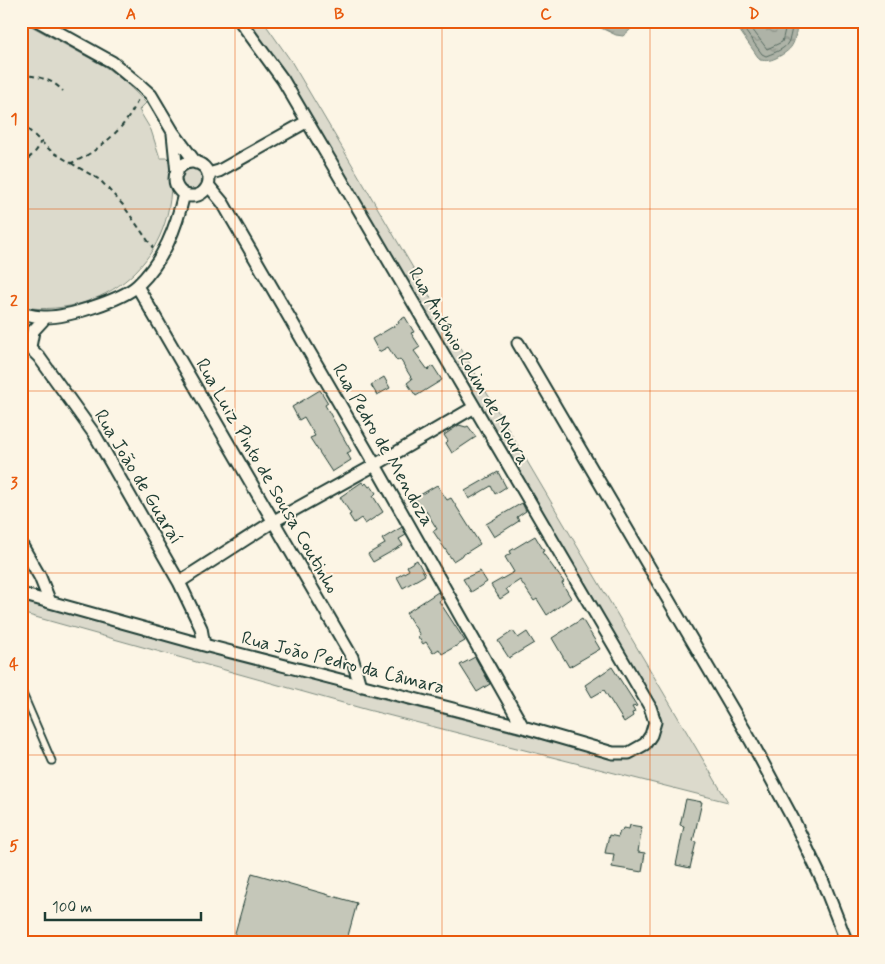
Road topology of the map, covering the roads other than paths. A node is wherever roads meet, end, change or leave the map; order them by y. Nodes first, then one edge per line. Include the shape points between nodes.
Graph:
1 (38, 21) edge
2 (240, 21) edge
3 (306, 122) junction
4 (173, 132) junction
5 (196, 163) junction
6 (177, 173) junction
7 (208, 179) junction
8 (184, 194) junction
9 (137, 286) junction
10 (21, 313) edge
11 (44, 318) junction
12 (26, 343) edge
13 (518, 343) dead end
14 (474, 408) junction
15 (375, 465) junction
16 (274, 521) junction
17 (21, 544) edge
18 (179, 582) junction
19 (21, 594) edge
20 (50, 602) junction
21 (204, 645) junction
22 (360, 686) junction
23 (21, 690) edge
24 (523, 727) junction
25 (651, 734) joint
26 (52, 760) dead end
27 (847, 943) edge

1 - 4 street via 112,62 142,86
2 - 3 street, Rua Antônio Rolim de Moura via 283,80
3 - 7 street
3 - 14 street, Rua Antônio Rolim de Moura
4 - 5 street
4 - 6 street
5 - 6 street via 184,164
5 - 7 street via 201,165
6 - 8 street via 176,185
7 - 8 street via 200,194
7 - 15 street, Rua Pedro de Mendoza
8 - 9 street via 170,241
9 - 11 street via 83,311
9 - 16 street, Rua Luiz Pinto de Sousa Coutinho
10 - 11 street
11 - 12 street
12 - 18 street, Rua João de Guaraí via 40,357 95,435
13 - 27 street via 750,741 806,848
14 - 15 street
14 - 25 street, Rua Antônio Rolim de Moura via 650,707 655,722
15 - 16 street
15 - 24 street, Rua Pedro de Mendoza
16 - 18 street
16 - 22 street, Rua Luiz Pinto de Sousa Coutinho via 352,657
17 - 20 street
18 - 21 street, Rua João de Guaraí via 201,628
19 - 20 street, Rua João Pedro da Câmara
20 - 21 street, Rua João Pedro da Câmara
21 - 22 street, Rua João Pedro da Câmara
22 - 24 street, Rua João Pedro da Câmara
23 - 26 lane
24 - 25 street, Rua João Pedro da Câmara via 613,753 629,753 645,744

